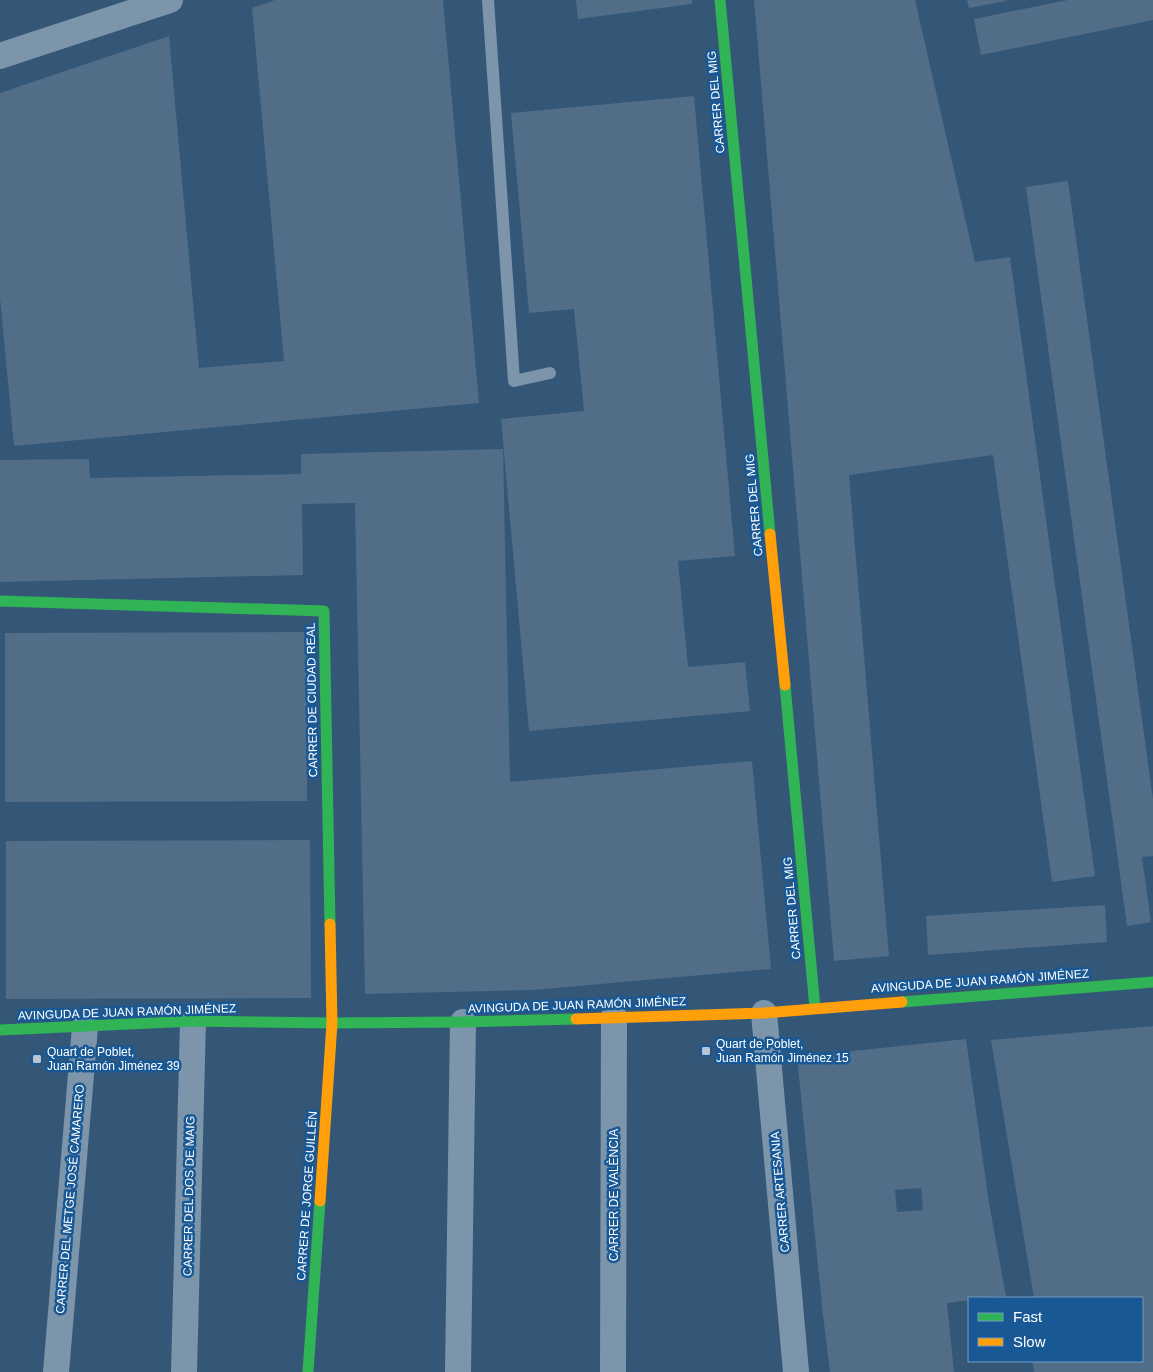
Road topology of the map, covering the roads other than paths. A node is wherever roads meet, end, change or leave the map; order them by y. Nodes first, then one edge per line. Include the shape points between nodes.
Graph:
1 (170, 0) edge
2 (488, 0) edge
3 (720, 0) edge
4 (0, 56) edge
5 (550, 373) dead end
6 (0, 601) edge
7 (1153, 982) edge
8 (815, 1008) junction
9 (764, 1013) junction
10 (614, 1017) junction
11 (193, 1020) junction
12 (463, 1022) junction
13 (332, 1023) junction
14 (85, 1027) junction
15 (0, 1030) edge
16 (56, 1372) edge
17 (184, 1372) edge
18 (308, 1372) edge
19 (458, 1372) edge
20 (614, 1372) edge
21 (796, 1372) edge

1 - 4 street
2 - 5 lane via 514,381
3 - 8 street, CARRER DEL MIG
6 - 13 street, CARRER DE CIUDAD REAL via 324,611
7 - 8 street, AVINGUDA DE JUAN RAMÓN JIMÉNEZ
8 - 9 street, AVINGUDA DE JUAN RAMÓN JIMÉNEZ
9 - 10 street, AVINGUDA DE JUAN RAMÓN JIMÉNEZ
9 - 21 street, CARRER ARTESANIA
10 - 12 street, AVINGUDA DE JUAN RAMÓN JIMÉNEZ
10 - 20 street, CARRER DE VALÈNCIA
11 - 13 street, AVINGUDA DE JUAN RAMÓN JIMÉNEZ
11 - 14 street, AVINGUDA DE JUAN RAMÓN JIMÉNEZ
11 - 17 street, CARRER DEL DOS DE MAIG
12 - 13 street, AVINGUDA DE JUAN RAMÓN JIMÉNEZ
12 - 19 street
13 - 18 street, CARRER DE JORGE GUILLÉN
14 - 15 street, AVINGUDA DE JUAN RAMÓN JIMÉNEZ
14 - 16 street, CARRER DEL METGE JOSÉ CAMARERO

